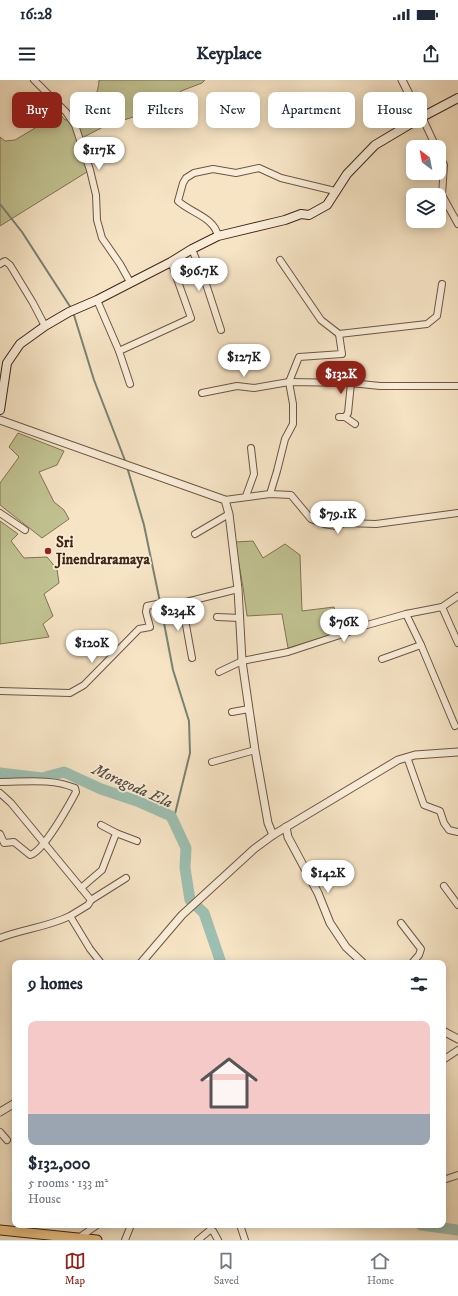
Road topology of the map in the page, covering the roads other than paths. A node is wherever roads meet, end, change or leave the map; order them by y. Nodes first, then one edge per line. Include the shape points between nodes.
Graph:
1 (34, 80) edge
2 (402, 80) edge
3 (408, 92) edge
4 (458, 98) edge
5 (427, 114) edge
6 (404, 128) edge
7 (427, 128) edge
8 (433, 140) edge
9 (443, 180) edge
10 (335, 191) junction
11 (458, 224) edge
12 (218, 236) junction
13 (192, 249) junction
14 (280, 260) dead end
15 (172, 262) junction
16 (0, 264) edge
17 (130, 282) junction
18 (442, 284) dead end
19 (97, 300) junction
20 (45, 326) junction
21 (221, 330) dead end
22 (339, 334) junction
23 (119, 350) junction
24 (2, 371) edge
25 (289, 382) junction
26 (351, 383) junction
27 (130, 384) dead end
28 (458, 386) edge
29 (202, 393) dead end
30 (0, 410) edge
31 (339, 417) dead end
32 (346, 417) junction
33 (0, 420) edge
34 (355, 424) dead end
35 (251, 448) dead end
36 (270, 494) junction
37 (246, 496) junction
38 (225, 500) junction
39 (0, 513) edge
40 (458, 513) edge
41 (229, 514) junction
42 (25, 530) dead end
43 (195, 534) dead end
44 (238, 589) junction
45 (458, 596) edge
46 (182, 603) junction
47 (442, 607) junction
48 (406, 614) junction
49 (217, 617) dead end
50 (240, 618) junction
51 (458, 643) edge
52 (421, 645) junction
53 (192, 658) dead end
54 (382, 658) dead end
55 (242, 661) junction
56 (219, 672) dead end
57 (0, 691) edge
58 (249, 709) junction
59 (232, 712) dead end
60 (455, 726) dead end
61 (255, 750) junction
62 (458, 752) edge
63 (407, 757) junction
64 (212, 762) dead end
65 (0, 782) edge
66 (0, 793) edge
67 (101, 825) dead end
68 (286, 827) junction
69 (116, 832) junction
70 (458, 832) edge
71 (0, 834) edge
72 (273, 835) junction
73 (137, 841) dead end
74 (44, 842) junction
75 (126, 878) dead end
76 (444, 886) dead end
77 (81, 888) junction
78 (91, 900) junction
79 (458, 905) edge
80 (70, 916) junction
81 (401, 924) dead end
82 (0, 938) edge
83 (99, 960) edge
84 (144, 960) edge
85 (360, 960) edge
86 (415, 960) edge
87 (446, 1033) edge
88 (458, 1040) edge
89 (458, 1050) edge
90 (446, 1058) edge
91 (12, 1104) edge
92 (0, 1112) edge
93 (0, 1132) edge
94 (7, 1140) dead end
95 (458, 1175) edge
96 (446, 1179) edge
97 (93, 1228) edge
98 (130, 1228) edge
99 (241, 1228) edge
100 (4, 1231) edge
101 (35, 1237) edge
102 (80, 1237) junction
103 (97, 1240) edge
104 (125, 1240) edge
105 (198, 1240) edge
106 (218, 1240) edge
107 (246, 1240) edge

1 - 17 street via 66,112 75,125 96,195 97,220 102,238
2 - 3 street
4 - 5 main road
6 - 10 main road via 375,145 347,174
7 - 8 street
9 - 11 street via 442,195
10 - 12 main road via 326,206 309,215 301,214
10 - 12 street via 281,178 259,168 236,173 213,169 194,173 183,183 178,201 212,223
12 - 13 main road
13 - 15 main road
13 - 21 street
14 - 22 street via 321,320
15 - 17 main road
15 - 23 street via 191,318
16 - 20 street via 5,261 10,265
17 - 19 main road
18 - 22 street via 437,316 427,324
19 - 20 main road
19 - 23 street
20 - 24 main road via 20,344
22 - 25 street via 342,354 299,356
23 - 27 street
24 - 30 main road
25 - 26 street
25 - 29 street via 254,388 237,386
25 - 36 street via 293,424 285,439
26 - 28 street via 380,386
26 - 32 street
31 - 32 street
32 - 34 street
33 - 38 street
35 - 37 street via 254,474
36 - 37 street
36 - 40 street via 291,496 311,519 336,526 345,523 376,524
37 - 38 street
38 - 41 street
39 - 42 street
41 - 43 street
41 - 44 street
44 - 46 street
44 - 50 street
45 - 47 street
46 - 53 street
46 - 57 street via 147,606 150,627 139,630 84,685 70,693
47 - 48 street
47 - 51 street
48 - 52 street
48 - 55 street via 360,626 288,652
49 - 50 street
50 - 55 street
52 - 54 street
52 - 60 street
55 - 56 street
55 - 58 street
58 - 59 street
58 - 61 street
61 - 64 street
61 - 72 street via 268,823
62 - 63 street
63 - 68 street
63 - 70 street via 424,805 440,812 449,830
65 - 74 street via 44,782 65,784 75,788 76,792 69,806
66 - 74 street via 11,802
67 - 69 street
68 - 72 street
68 - 85 street via 288,837 318,893 330,923 346,947
69 - 73 street
69 - 77 street via 102,870
71 - 74 street via 4,843 14,842 30,855
72 - 84 street via 254,849 182,915
74 - 77 street
75 - 78 street
76 - 79 street
77 - 78 street
78 - 80 street via 88,905
80 - 82 street via 42,927
80 - 83 street
81 - 86 street via 421,949
87 - 88 street
89 - 90 street
91 - 92 street
93 - 94 street
95 - 96 street
97 - 102 street
98 - 104 street
99 - 107 street
100 - 101 main road
101 - 102 main road
102 - 103 main road
105 - 106 street via 210,1230 213,1230

